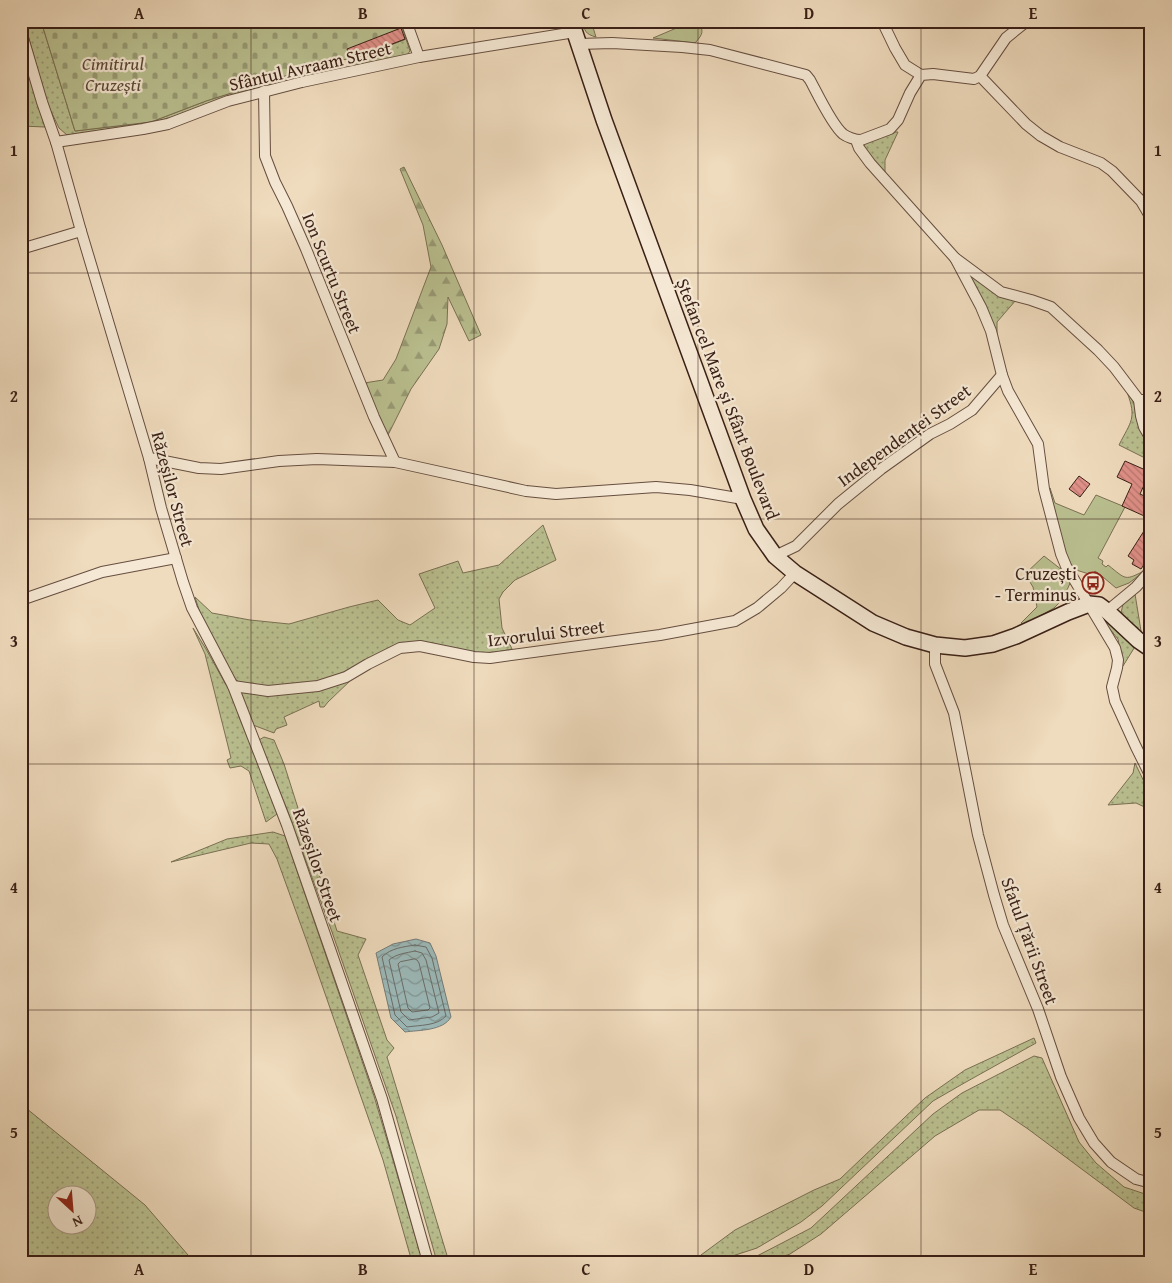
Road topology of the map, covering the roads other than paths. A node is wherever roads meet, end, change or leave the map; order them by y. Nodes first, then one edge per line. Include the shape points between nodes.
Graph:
1 (406, 21) edge
2 (882, 21) edge
3 (1027, 21) edge
4 (21, 31) edge
5 (575, 32) edge
6 (419, 57) junction
7 (921, 74) junction
8 (980, 76) junction
9 (264, 91) junction
10 (856, 140) junction
11 (56, 142) junction
12 (1151, 218) edge
13 (80, 230) junction
14 (21, 249) edge
15 (955, 258) junction
16 (1002, 375) junction
17 (1139, 400) junction
18 (1151, 400) edge
19 (1151, 439) edge
20 (149, 458) junction
21 (395, 462) junction
22 (743, 499) junction
23 (775, 556) junction
24 (176, 558) junction
25 (1151, 570) edge
26 (795, 573) junction
27 (21, 600) edge
28 (1089, 604) junction
29 (1107, 611) junction
30 (935, 645) junction
31 (1151, 649) edge
32 (233, 686) junction
33 (1151, 777) edge
34 (1151, 1183) edge
35 (428, 1262) edge

1 - 6 street
2 - 7 street via 905,65
3 - 8 street via 1006,38
4 - 11 street, Răzeșilor Street
5 - 6 street, Sfântul Avraam Street
5 - 10 street, Sfântul Avraam Street via 612,43 710,50 806,75 835,125 843,134
5 - 22 street, Ștefan cel Mare și Sfânt Boulevard via 604,120
6 - 9 street, Sfântul Avraam Street
7 - 8 street via 974,79
7 - 10 street via 898,120 890,129
8 - 12 street via 1041,136 1112,171 1141,201
9 - 11 street, Sfântul Avraam Street via 168,124
9 - 21 street, Ion Scurtu Street via 265,156
10 - 15 street via 866,158
11 - 13 street, Răzeșilor Street
13 - 14 street
13 - 20 street, Răzeșilor Street
15 - 16 street via 981,307
15 - 17 street via 1001,292 1050,307 1098,350
16 - 23 street, Independenței Street via 972,410 880,469 838,504 796,546
16 - 28 street via 1008,392 1038,444 1044,488 1061,554
17 - 18 street
17 - 19 street via 1140,416
20 - 21 street via 221,469 317,458
20 - 24 street, Răzeșilor Street
21 - 22 street via 526,491 556,494 656,487
22 - 23 street, Ștefan cel Mare și Sfânt Boulevard via 756,529
23 - 26 street, Ștefan cel Mare și Sfânt Boulevard
24 - 27 street via 102,572
24 - 32 street, Răzeșilor Street via 192,608
25 - 29 street
26 - 30 street, Ștefan cel Mare și Sfânt Boulevard via 873,624
26 - 32 street, Izvorului Street via 757,608 735,621 660,635 490,658 420,646 400,648 346,678 318,686 268,691
28 - 29 street
28 - 30 street, Ștefan cel Mare și Sfânt Boulevard via 993,644 965,648
28 - 33 street via 1115,648 1118,660 1112,687 1115,701
29 - 31 street
30 - 34 street, Sfatul Țării Street via 935,664 954,713 978,835 994,895 1061,1077 1078,1118 1094,1143 1111,1162 1136,1179
32 - 35 street, Răzeșilor Street via 282,810 382,1099

